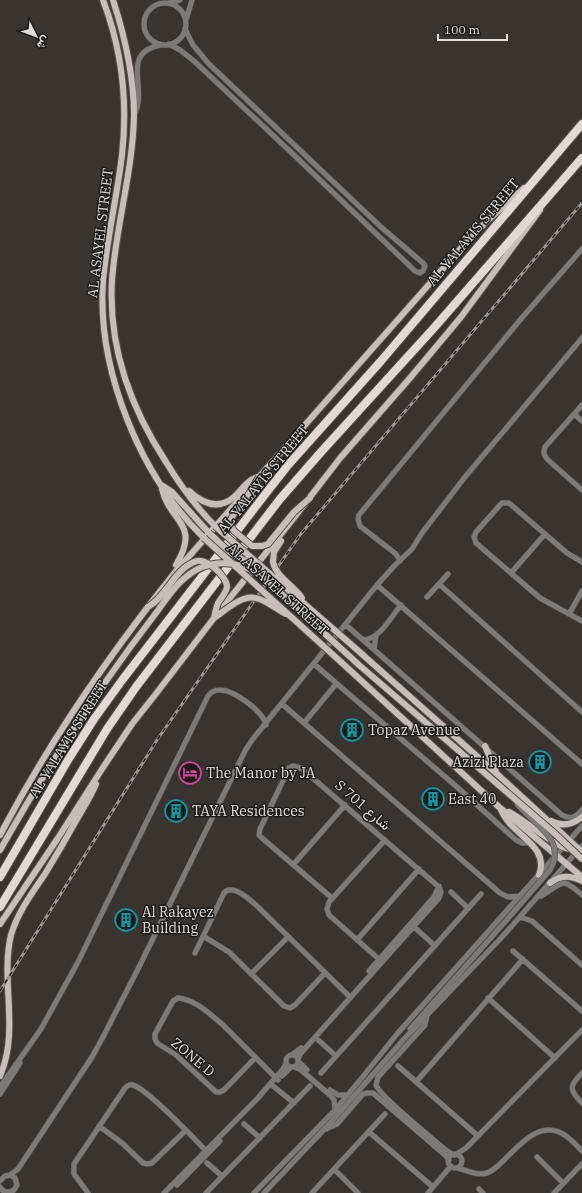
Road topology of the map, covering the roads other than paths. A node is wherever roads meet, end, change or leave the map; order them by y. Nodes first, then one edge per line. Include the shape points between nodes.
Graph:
1 (103, 0) edge
2 (113, 0) edge
3 (153, 0) edge
4 (180, 0) edge
5 (192, 0) edge
6 (169, 3) junction
7 (159, 4) junction
8 (185, 21) junction
9 (185, 30) junction
10 (161, 44) junction
11 (169, 44) junction
12 (134, 116) junction
13 (582, 124) edge
14 (582, 158) edge
15 (534, 179) junction
16 (551, 194) junction
17 (582, 249) edge
18 (582, 338) edge
19 (582, 405) edge
20 (574, 414) junction
21 (582, 421) edge
22 (259, 477) junction
23 (162, 485) junction
24 (181, 485) junction
25 (582, 490) edge
26 (310, 498) junction
27 (293, 520) junction
28 (216, 526) junction
29 (209, 533) junction
30 (545, 534) junction
31 (204, 538) junction
32 (400, 561) junction
33 (582, 562) edge
34 (258, 563) junction
35 (511, 572) junction
36 (448, 574) dead end
37 (247, 577) junction
38 (168, 580) junction
39 (439, 584) junction
40 (377, 585) junction
41 (582, 591) edge
42 (427, 597) dead end
43 (305, 604) junction
44 (401, 606) junction
45 (148, 607) junction
46 (569, 614) junction
47 (291, 615) junction
48 (214, 618) junction
49 (582, 621) edge
50 (346, 625) junction
51 (376, 635) junction
52 (363, 640) junction
53 (374, 650) junction
54 (314, 664) junction
55 (336, 684) junction
56 (282, 704) junction
57 (582, 712) edge
58 (304, 723) junction
59 (266, 725) junction
60 (485, 746) junction
61 (582, 764) edge
62 (102, 769) junction
63 (497, 774) junction
64 (512, 797) junction
65 (345, 805) junction
66 (499, 807) junction
67 (582, 810) edge
68 (582, 817) edge
69 (547, 820) junction
70 (582, 826) edge
71 (0, 835) edge
72 (385, 840) junction
73 (569, 840) junction
74 (531, 843) junction
75 (562, 848) junction
76 (581, 849) edge
77 (0, 850) edge
78 (556, 855) junction
79 (582, 859) edge
80 (567, 864) junction
81 (293, 865) junction
82 (419, 869) junction
83 (539, 875) junction
84 (0, 877) edge
85 (582, 877) edge
86 (582, 880) edge
87 (550, 883) junction
88 (451, 892) dead end
89 (481, 894) dead end
90 (582, 895) edge
91 (521, 896) junction
92 (332, 898) junction
93 (536, 898) junction
94 (0, 907) edge
95 (468, 908) junction
96 (527, 908) junction
97 (520, 917) junction
98 (532, 921) junction
99 (0, 924) edge
100 (412, 925) junction
101 (203, 936) junction
102 (288, 937) junction
103 (357, 940) junction
104 (434, 946) junction
105 (513, 950) dead end
106 (195, 953) dead end
107 (523, 959) junction
108 (380, 960) junction
109 (582, 965) edge
110 (325, 973) junction
111 (251, 974) junction
112 (349, 996) junction
113 (488, 998) junction
114 (582, 1011) edge
115 (427, 1015) junction
116 (582, 1030) edge
117 (315, 1037) junction
118 (405, 1038) junction
119 (30, 1044) junction
120 (293, 1054) junction
121 (336, 1056) junction
122 (255, 1058) junction
123 (554, 1058) junction
124 (298, 1060) junction
125 (286, 1063) junction
126 (398, 1066) dead end
127 (293, 1067) junction
128 (321, 1073) dead end
129 (582, 1073) edge
130 (0, 1076) edge
131 (277, 1079) junction
132 (416, 1082) junction
133 (273, 1086) junction
134 (310, 1086) dead end
135 (0, 1087) edge
136 (0, 1094) edge
137 (348, 1094) junction
138 (294, 1103) junction
139 (388, 1103) junction
140 (582, 1103) edge
141 (335, 1110) junction
142 (385, 1114) dead end
143 (244, 1124) dead end
144 (99, 1126) junction
145 (325, 1130) junction
146 (185, 1131) junction
147 (369, 1132) junction
148 (478, 1136) junction
149 (260, 1138) junction
150 (466, 1148) junction
151 (582, 1151) edge
152 (207, 1152) junction
153 (455, 1155) junction
154 (537, 1157) dead end
155 (449, 1160) junction
156 (462, 1160) junction
157 (207, 1163) dead end
158 (582, 1164) edge
159 (451, 1166) junction
160 (457, 1168) junction
161 (18, 1169) junction
162 (334, 1170) junction
163 (467, 1170) junction
164 (10, 1175) junction
165 (222, 1176) junction
166 (1, 1178) edge
167 (15, 1178) junction
168 (563, 1183) junction
169 (433, 1187) junction
170 (2, 1190) edge
171 (88, 1193) edge
172 (164, 1193) edge
173 (169, 1193) edge
174 (206, 1193) edge
175 (254, 1193) edge
176 (264, 1193) edge
177 (312, 1193) edge
178 (358, 1193) edge
179 (428, 1193) edge
180 (554, 1193) edge

1 - 23 main road, AL ASAYEL STREET via 119,56 125,104 121,160 103,282 105,342 127,419 144,456
2 - 12 main road, AL ASAYEL STREET via 127,54
3 - 7 street
4 - 6 street
5 - 8 street
6 - 7 street
6 - 8 street via 182,12
7 - 10 street via 146,14 144,25 147,36
8 - 9 street
9 - 11 street via 180,38
9 - 11 street via 193,45 209,64 380,227 423,263 423,272 415,271 194,61
10 - 11 street
10 - 12 street via 146,50 138,59 139,100
12 - 24 main road, AL ASAYEL STREET via 129,169 113,265 113,325 120,367 132,400 150,436
13 - 15 highway, AL YALAYIS STREET
14 - 16 highway, AL YALAYIS STREET
15 - 22 main road via 465,244
15 - 84 highway, AL YALAYIS STREET via 381,361 289,464 123,679 68,760
16 - 26 main road via 528,229 461,317 352,444
16 - 94 highway, AL YALAYIS STREET via 280,499 136,687 107,729
17 - 32 street via 359,515 360,526 396,554
18 - 32 street via 470,472
19 - 20 street
20 - 21 street
20 - 25 street via 545,447 544,454
22 - 24 main road via 248,482 231,499 218,504 201,501
22 - 26 main road, bridge via 231,520 234,531 252,546 268,544 294,512
22 - 28 main road, bridge
23 - 29 main road via 172,492
23 - 31 main road, AL ASAYEL STREET via 187,520
23 - 38 main road via 165,498 182,524 185,537 183,553
24 - 28 main road, AL ASAYEL STREET
26 - 27 main road, bridge
27 - 34 main road
27 - 43 main road, bridge via 276,549 273,562 278,573 295,589
28 - 29 main road, bridge
28 - 34 main road, AL ASAYEL STREET, bridge
29 - 31 main road, bridge
29 - 34 main road, bridge via 237,558 245,562
30 - 33 street
30 - 35 street
30 - 35 street via 512,505 506,502 500,505 474,537 476,543
31 - 37 main road, AL ASAYEL STREET, bridge
31 - 38 main road
32 - 40 street
34 - 37 main road, bridge
34 - 43 main road, AL ASAYEL STREET, bridge
35 - 46 street via 540,598
36 - 39 street
37 - 47 main road, AL ASAYEL STREET, bridge
37 - 48 main road, bridge
38 - 45 main road, bridge
39 - 42 street
39 - 57 street
40 - 44 street
40 - 50 street
41 - 46 street
43 - 63 main road, AL ASAYEL STREET, bridge
44 - 51 street
44 - 61 street
45 - 48 main road, bridge via 185,568 195,561 202,560 221,574 226,582 226,591 217,606
45 - 71 main road via 41,763
46 - 49 street
47 - 48 main road, bridge via 251,597 239,600
47 - 66 main road, AL ASAYEL STREET, bridge
48 - 62 main road via 137,718
50 - 52 street
50 - 54 street
51 - 52 street
51 - 53 street
52 - 53 street
53 - 60 street
54 - 55 street
54 - 56 street
55 - 58 street
55 - 74 street via 398,735 516,840
56 - 58 street
56 - 59 street
58 - 91 street via 500,892 508,897
59 - 119 street via 262,715 234,694 220,690 208,696 78,962 52,1011
59 - 161 street via 245,751 100,1042
60 - 63 main road
60 - 67 street via 562,815 574,817
62 - 99 main road
62 - 130 main road via 92,793 22,909 13,930 6,962 9,1041
63 - 69 main road, AL ASAYEL STREET
64 - 77 main road, bridge via 264,578 249,568 219,563 190,573 133,642 79,720
64 - 79 main road, bridge
64 - 118 street, bridge via 553,843 555,855 550,870 422,1014
65 - 72 street, S 701 شارع
65 - 81 street
65 - 81 street, S 701 شارع via 300,767 289,768 259,833
66 - 74 main road via 511,824
66 - 75 main road via 523,820
66 - 78 main road, AL ASAYEL STREET
68 - 69 main road via 567,825
69 - 73 main road, AL ASAYEL STREET
70 - 73 street
72 - 82 street, S 701 شارع
72 - 92 street
73 - 75 street
73 - 76 main road, AL ASAYEL STREET
74 - 83 main road via 541,857
75 - 76 main road
75 - 78 street
76 - 80 street
78 - 80 main road, AL ASAYEL STREET
78 - 83 street
80 - 85 main road, AL ASAYEL STREET
80 - 87 street
81 - 92 street, S 701 شارع
82 - 100 street, S 701 شارع via 439,886 441,895
82 - 103 street
83 - 91 street
86 - 87 main road via 567,876
87 - 93 street
88 - 95 street
89 - 95 street
90 - 93 street via 569,884 562,883
91 - 137 street via 397,1034
92 - 103 street via 327,905 329,915
93 - 96 street
95 - 104 street
96 - 97 street
96 - 98 street
97 - 98 street
97 - 115 street
98 - 109 street
100 - 104 street
100 - 108 street
101 - 102 street via 224,893 231,889 251,901
101 - 106 street
101 - 111 street via 226,950
102 - 110 street
102 - 111 street
103 - 108 street
104 - 121 street
105 - 107 street
107 - 113 street
107 - 114 street
108 - 112 street
110 - 111 street via 290,1008 284,1006
110 - 112 street
112 - 117 street
112 - 120 street via 299,1051
113 - 123 street
113 - 132 street
115 - 118 street
115 - 139 street via 424,1027 376,1081 377,1088
116 - 123 street
117 - 121 street
117 - 124 street
118 - 145 street
119 - 135 street
119 - 136 street via 27,1053
120 - 124 street
120 - 125 street via 287,1056
121 - 128 street
122 - 122 street, ZONE D via 206,1011 181,998 173,1001 155,1034 158,1044 176,1055 218,1092 224,1090
122 - 131 street, ZONE D
123 - 148 street
124 - 127 street
124 - 137 street via 335,1094
125 - 127 street
125 - 131 street
126 - 132 street
127 - 131 street
127 - 141 street via 301,1070 330,1094 335,1103
129 - 140 street via 574,1081 572,1088 574,1095
131 - 133 street
131 - 152 street
132 - 148 street
133 - 138 street
133 - 152 street
134 - 138 street
137 - 141 street
138 - 149 street
139 - 145 street via 373,1093 365,1094 337,1124
139 - 153 street
139 - 155 street
141 - 175 street
142 - 147 street
143 - 149 street
144 - 146 street via 147,1164 152,1163
144 - 146 street via 125,1088 131,1085 154,1100
144 - 171 street via 73,1167 74,1174
145 - 176 street
146 - 152 street
147 - 162 street
147 - 169 street
148 - 150 street
149 - 165 street
150 - 153 street
150 - 156 street
151 - 163 street via 564,1134 544,1131 526,1138 491,1172 478,1174
152 - 172 street
152 - 173 street
153 - 155 street
153 - 156 street
154 - 168 street
155 - 159 street
156 - 160 street
156 - 163 street
157 - 165 street
158 - 168 street
159 - 160 street
159 - 169 street
160 - 163 street
161 - 164 street
161 - 167 street
162 - 177 street
162 - 178 street
164 - 166 street
164 - 167 street
165 - 174 street
167 - 170 street via 17,1184 14,1190 9,1193
168 - 180 street
169 - 179 street

